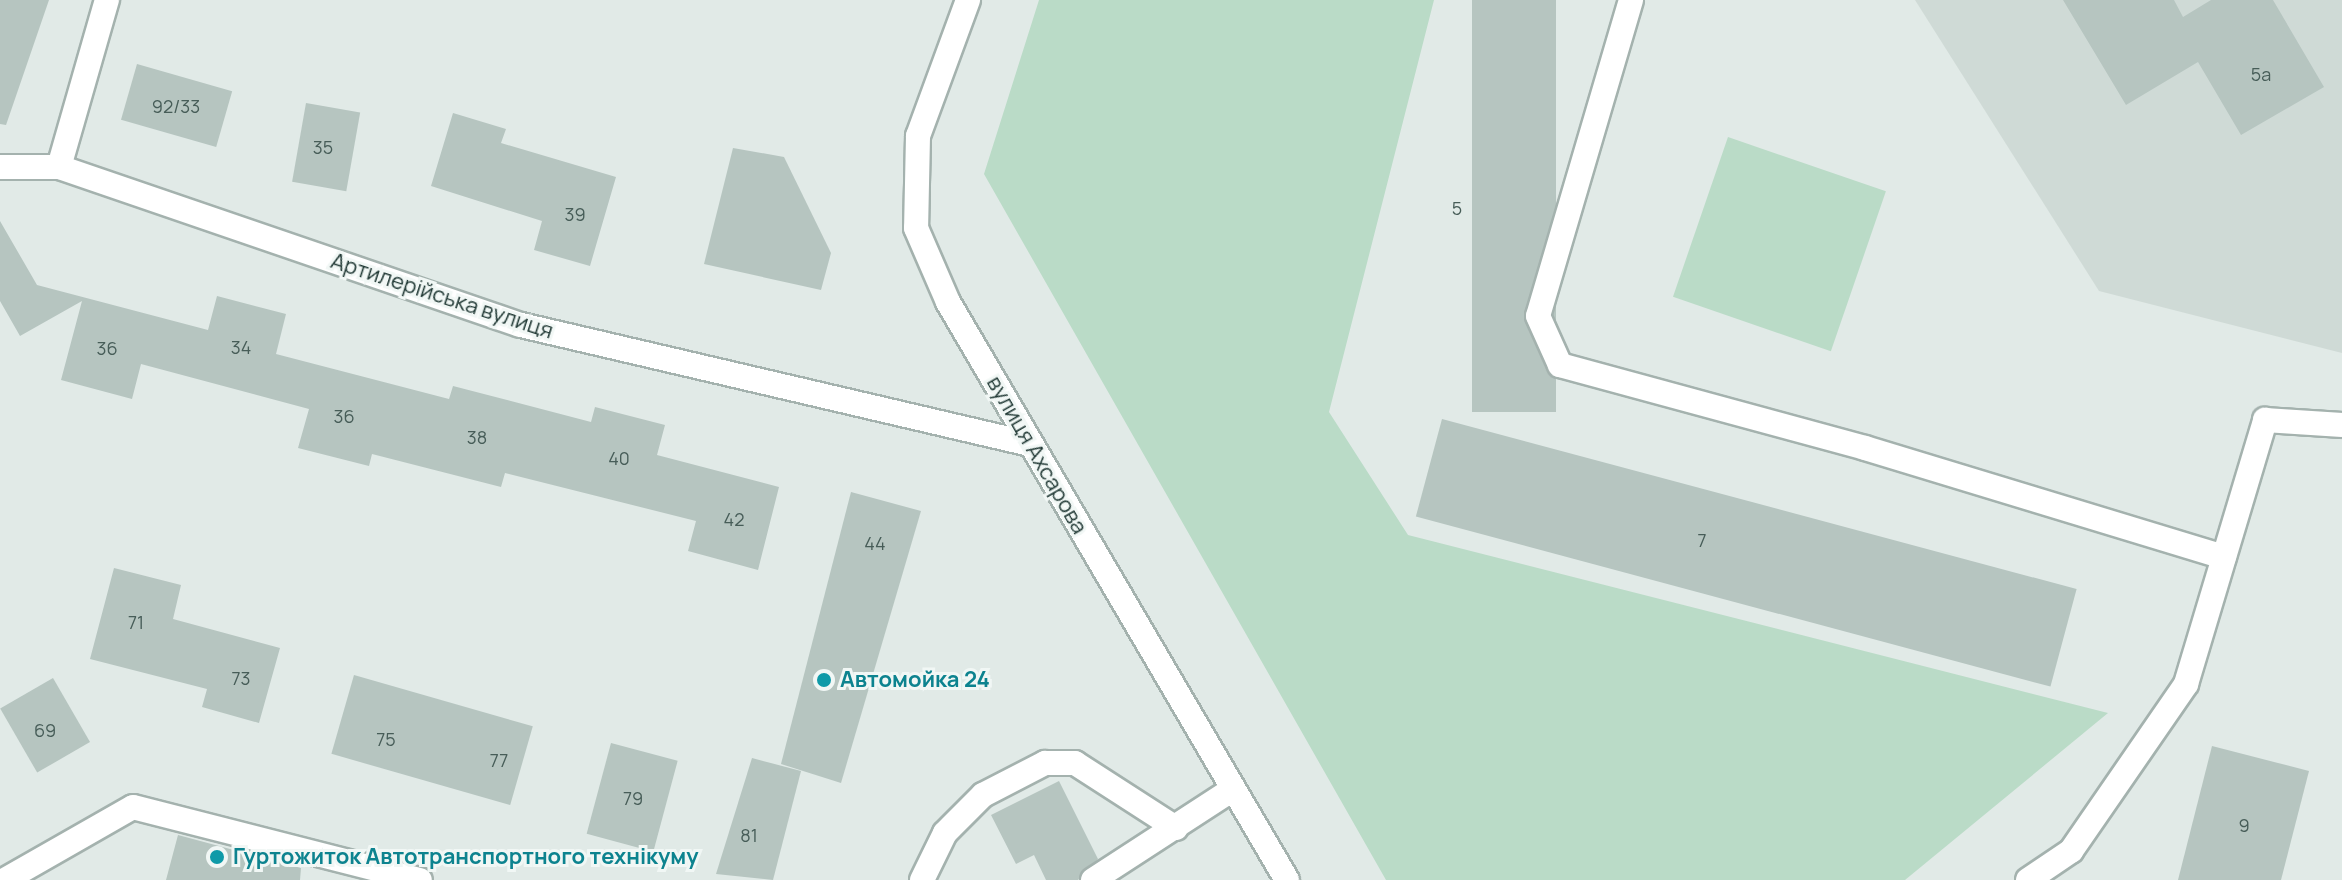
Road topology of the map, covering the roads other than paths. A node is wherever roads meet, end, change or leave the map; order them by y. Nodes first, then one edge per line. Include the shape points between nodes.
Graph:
1 (107, 0) edge
2 (968, 0) edge
3 (1631, 0) edge
4 (0, 167) edge
5 (59, 167) junction
6 (2342, 425) edge
7 (1030, 444) junction
8 (2224, 557) junction
9 (1233, 789) junction
10 (1176, 828) junction
11 (5, 880) edge
12 (420, 880) edge
13 (922, 880) edge
14 (1093, 880) edge
15 (1287, 880) edge
16 (2028, 880) edge

1 - 5 street
2 - 7 street, вулиця Ахсарова via 918,136 916,228 948,302
3 - 8 street via 1538,316 1560,365 1865,448
4 - 5 street, Артилерійська вулиця
5 - 7 street, Артилерійська вулиця via 521,325
6 - 8 street via 2265,420
7 - 9 street, вулиця Ахсарова
8 - 16 street via 2186,684 2071,851
9 - 10 street
9 - 15 street, вулиця Ахсарова
10 - 13 street via 1075,763 1045,763 983,795 945,833
10 - 14 street
11 - 12 street via 133,807

